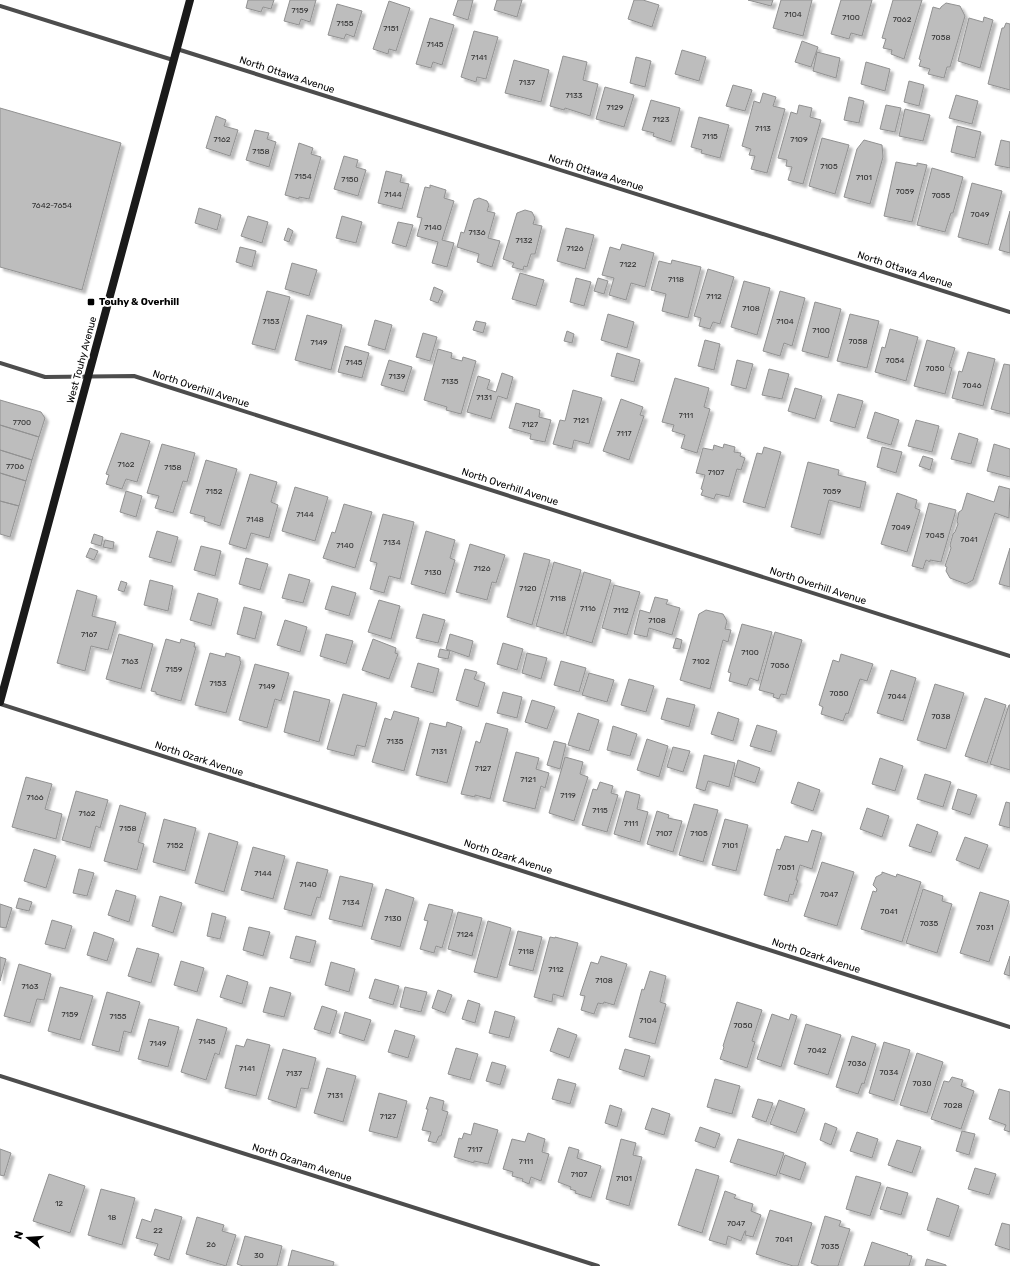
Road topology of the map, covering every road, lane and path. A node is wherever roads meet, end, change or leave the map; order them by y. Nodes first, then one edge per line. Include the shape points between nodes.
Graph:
1 (190, 0) edge
2 (0, 6) edge
3 (177, 49) junction
4 (174, 60) junction
5 (1010, 312) edge
6 (0, 363) edge
7 (88, 377) junction
8 (1010, 656) edge
9 (0, 703) edge
10 (1010, 1027) edge
11 (0, 1076) edge
12 (598, 1266) edge

1 - 3 main road, West Touhy Avenue
2 - 4 street
3 - 4 main road, West Touhy Avenue
3 - 5 street, North Ottawa Avenue
4 - 7 main road, West Touhy Avenue
6 - 7 street, North Overhill Avenue via 45,377
7 - 8 street, North Overhill Avenue via 134,376
7 - 9 main road, West Touhy Avenue
9 - 10 street, North Ozark Avenue
11 - 12 street, North Ozanam Avenue

